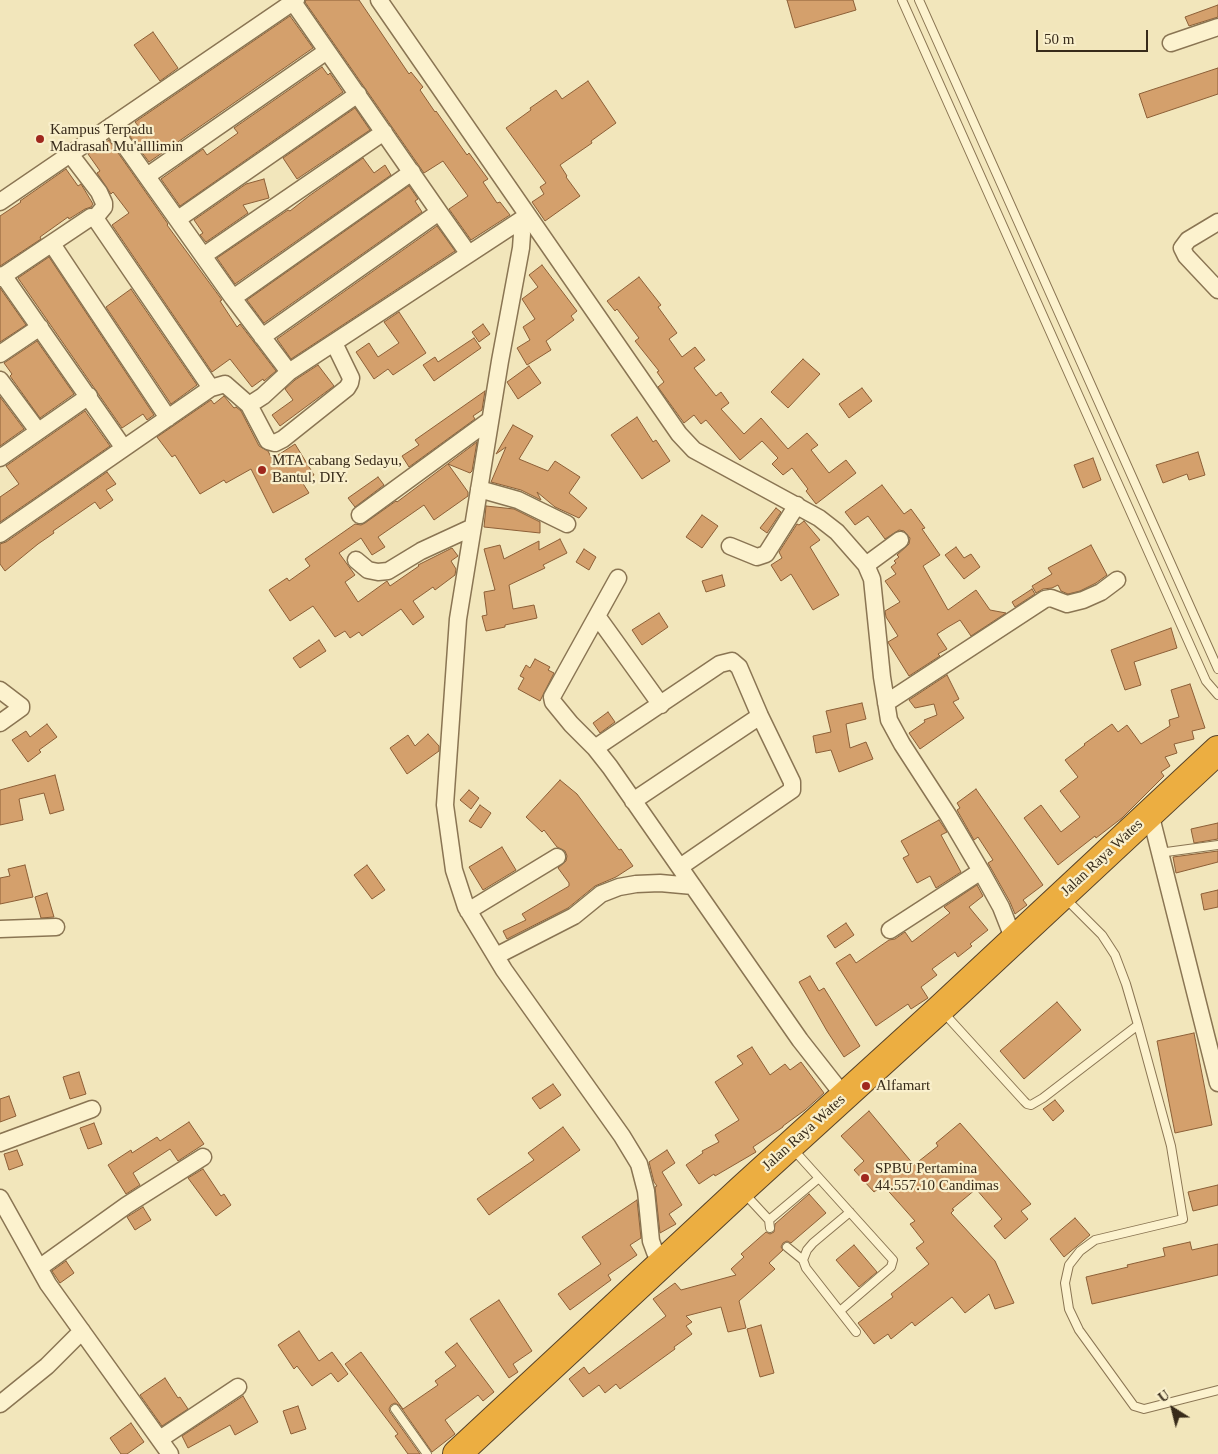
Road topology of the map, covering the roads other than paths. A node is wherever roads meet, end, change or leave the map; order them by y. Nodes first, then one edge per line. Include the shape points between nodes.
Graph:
1 (379, 0) edge
2 (902, 0) edge
3 (919, 0) edge
4 (295, 1) edge
5 (1218, 27) edge
6 (1171, 43) dead end
7 (328, 51) junction
8 (358, 94) junction
9 (111, 126) junction
10 (384, 132) junction
11 (70, 154) junction
12 (412, 172) junction
13 (147, 176) junction
14 (0, 202) edge
15 (439, 212) junction
16 (95, 218) junction
17 (178, 219) junction
18 (523, 219) junction
19 (1218, 222) edge
20 (52, 244) junction
21 (468, 253) junction
22 (204, 256) junction
23 (2, 276) edge
24 (1218, 290) edge
25 (233, 298) junction
26 (40, 327) junction
27 (262, 337) junction
28 (334, 343) junction
29 (0, 354) edge
30 (289, 372) junction
31 (0, 380) edge
32 (210, 388) junction
33 (88, 396) junction
34 (249, 405) junction
35 (168, 418) junction
36 (490, 420) junction
37 (38, 431) junction
38 (123, 447) junction
39 (0, 458) edge
40 (479, 488) junction
41 (797, 505) junction
42 (360, 515) dead end
43 (567, 524) dead end
44 (473, 527) junction
45 (0, 534) edge
46 (900, 540) dead end
47 (730, 546) dead end
48 (356, 560) dead end
49 (866, 565) junction
50 (618, 578) dead end
51 (1117, 580) dead end
52 (597, 616) junction
53 (1218, 669) edge
54 (0, 690) edge
55 (1218, 695) edge
56 (886, 703) junction
57 (661, 705) junction
58 (760, 716) junction
59 (0, 723) edge
60 (595, 748) junction
61 (1218, 750) edge
62 (633, 801) junction
63 (1150, 813) junction
64 (1218, 845) edge
65 (1159, 853) junction
66 (557, 857) dead end
67 (680, 867) junction
68 (980, 872) junction
69 (693, 886) junction
70 (1063, 895) junction
71 (468, 911) junction
72 (56, 927) dead end
73 (0, 930) edge
74 (890, 930) dead end
75 (1014, 940) junction
76 (496, 956) junction
77 (940, 1009) junction
78 (1138, 1025) junction
79 (1218, 1083) edge
80 (844, 1096) junction
81 (92, 1109) dead end
82 (0, 1143) edge
83 (790, 1146) junction
84 (203, 1157) dead end
85 (819, 1178) junction
86 (741, 1190) junction
87 (0, 1198) edge
88 (850, 1212) junction
89 (787, 1247) dead end
90 (803, 1260) junction
91 (664, 1263) junction
92 (39, 1268) junction
93 (840, 1311) junction
94 (82, 1331) junction
95 (856, 1332) dead end
96 (238, 1387) dead end
97 (1218, 1390) edge
98 (0, 1404) edge
99 (395, 1409) dead end
100 (160, 1439) junction
101 (170, 1454) edge
102 (427, 1454) edge
103 (457, 1454) edge

1 - 18 street
2 - 55 lane via 1206,681
3 - 53 lane
4 - 7 street
4 - 9 street
5 - 6 street
7 - 8 street
7 - 13 street
8 - 10 street
8 - 17 street
9 - 11 street
9 - 13 street
10 - 12 street
10 - 22 street
11 - 14 street
11 - 16 street via 104,203
12 - 15 street
12 - 25 street
13 - 17 street
15 - 21 street
15 - 27 street
16 - 20 street via 91,217
16 - 32 street
17 - 22 street
18 - 21 street
18 - 36 street via 521,248
18 - 41 street via 679,434 694,450
19 - 24 street via 1188,240 1182,248
20 - 23 street
20 - 35 street
21 - 28 street
22 - 25 street
23 - 26 street
25 - 27 street
26 - 29 street
26 - 33 street
27 - 30 street
28 - 30 street
28 - 34 street via 351,378 350,383 283,439 275,443 268,441
30 - 34 street
31 - 37 street
32 - 34 street via 225,384
32 - 35 street
33 - 37 street
33 - 38 street
35 - 38 street
36 - 40 street
36 - 42 street
37 - 39 street
38 - 45 street
40 - 43 street via 518,500
40 - 44 street
41 - 47 street via 766,554 757,557
41 - 49 street via 837,532
44 - 48 street via 421,551 388,571 368,570
44 - 71 street via 458,618 445,805 454,870
46 - 49 street
49 - 56 street via 872,579
50 - 52 street
51 - 56 street via 1083,600 1067,604 1044,599
52 - 57 street
52 - 60 street via 552,697 555,706
54 - 59 street via 21,706
56 - 68 street via 889,720 902,744
57 - 58 street via 720,664 732,660 739,667
57 - 60 street
58 - 62 street
58 - 67 street via 792,782 792,790
60 - 62 street
61 - 63 highway, Jalan Raya Wates
62 - 67 street
63 - 65 street
63 - 70 highway, Jalan Raya Wates
64 - 65 lane
65 - 79 street
66 - 71 street
67 - 69 street
68 - 74 street
68 - 75 street
69 - 76 street via 660,883 619,886 601,894 574,916
69 - 80 street via 800,1040
70 - 75 highway, Jalan Raya Wates
70 - 78 lane via 1102,935 1115,956
71 - 76 street
72 - 73 street
75 - 77 highway, Jalan Raya Wates
76 - 91 street via 639,1164 646,1191 651,1241
77 - 78 lane via 1031,1105
77 - 80 highway, Jalan Raya Wates
78 - 97 lane via 1171,1146 1183,1219 1095,1240 1080,1251 1069,1265 1064,1283 1069,1310 1079,1330 1134,1406 1144,1409
80 - 83 highway, Jalan Raya Wates
81 - 82 street
83 - 85 lane
83 - 86 highway, Jalan Raya Wates
84 - 92 street
85 - 86 lane via 770,1224
85 - 88 lane
86 - 91 highway, Jalan Raya Wates
87 - 92 street
88 - 90 lane via 813,1243
88 - 93 lane via 893,1263
89 - 90 lane
90 - 93 lane
91 - 103 highway, Jalan Raya Wates
92 - 94 street
93 - 95 lane
94 - 98 street via 47,1366
94 - 100 street
96 - 100 street
99 - 102 lane
100 - 101 street

